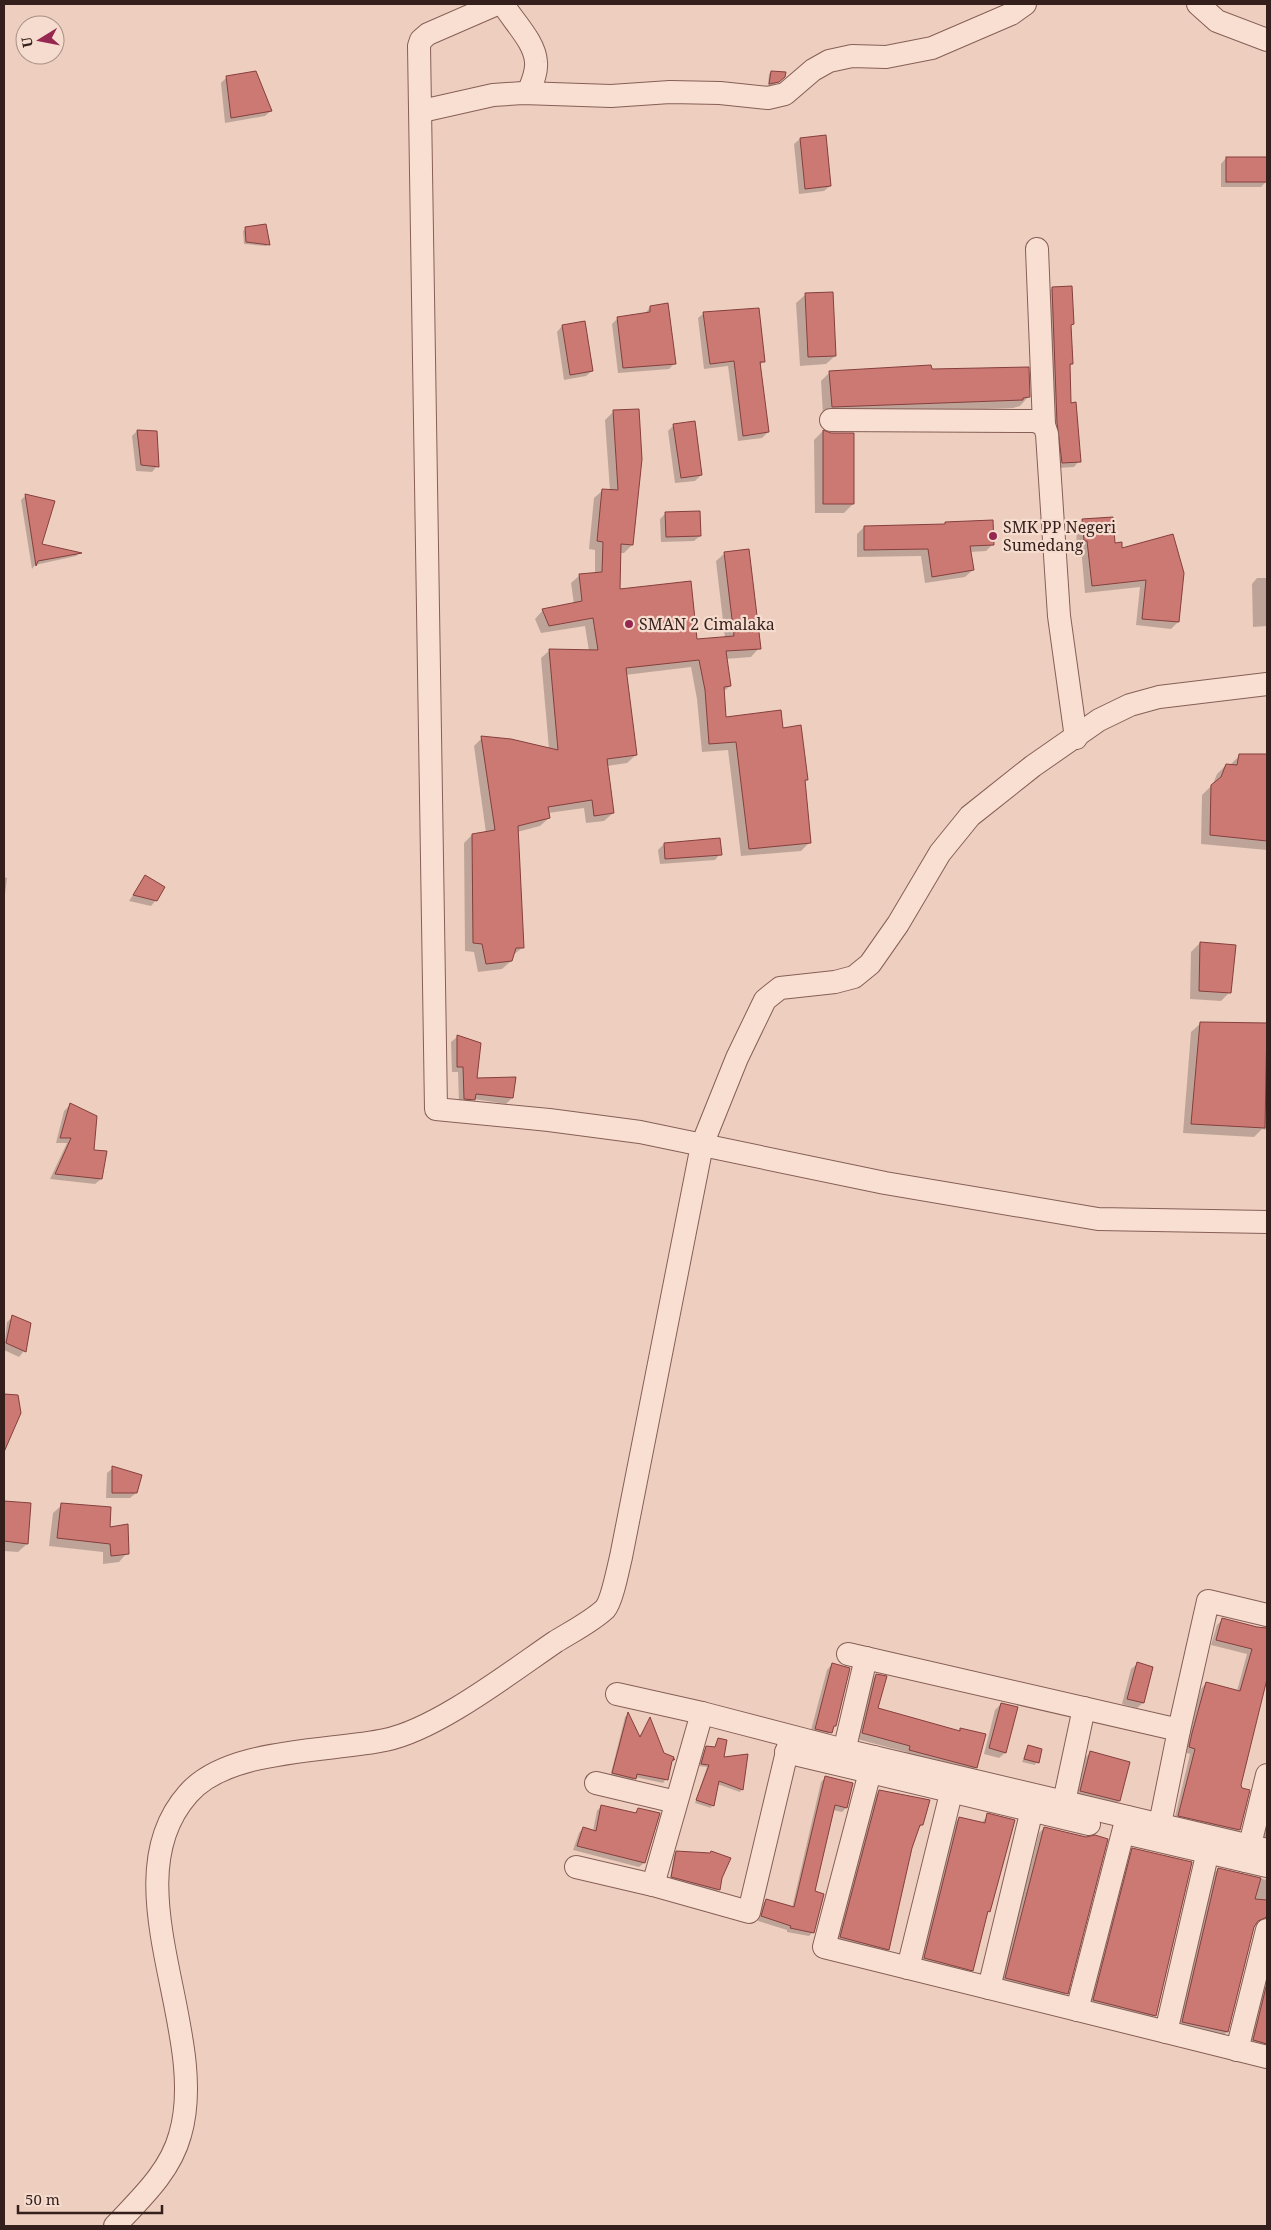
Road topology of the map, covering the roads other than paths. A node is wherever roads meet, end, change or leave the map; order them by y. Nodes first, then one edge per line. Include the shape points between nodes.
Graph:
1 (497, 4) edge
2 (503, 4) edge
3 (1025, 4) edge
4 (1198, 4) edge
5 (1267, 40) edge
6 (528, 93) junction
7 (422, 111) junction
8 (1037, 249) dead end
9 (831, 420) dead end
10 (1044, 425) junction
11 (1267, 684) edge
12 (1076, 738) junction
13 (702, 1145) junction
14 (1267, 1222) edge
15 (1267, 1615) edge
16 (617, 1694) dead end
17 (1084, 1708) junction
18 (702, 1713) junction
19 (1179, 1730) junction
20 (788, 1744) junction
21 (836, 1759) junction
22 (872, 1765) junction
23 (1267, 1775) edge
24 (596, 1783) dead end
25 (954, 1784) junction
26 (676, 1802) junction
27 (1034, 1803) junction
28 (1063, 1810) junction
29 (1125, 1824) junction
30 (1159, 1832) junction
31 (1210, 1845) junction
32 (1258, 1856) edge
33 (576, 1867) dead end
34 (653, 1885) junction
35 (1267, 1930) edge
36 (908, 1968) junction
37 (989, 1988) junction
38 (1077, 2010) junction
39 (1166, 2032) junction
40 (1237, 2050) junction
41 (1267, 2057) edge
42 (115, 2226) edge

1 - 7 street via 421,40
2 - 6 street via 535,56 535,75
3 - 6 street via 1011,14 932,48 886,57 852,56 829,61 813,70 786,94 768,98 700,93 612,96
4 - 5 street via 1217,21
6 - 7 street via 493,95
7 - 13 street via 436,1109 640,1132
8 - 10 street
9 - 10 street via 1035,421
10 - 12 street via 1060,616
11 - 12 street via 1159,697 1130,705 1099,720
12 - 13 street via 1033,766 970,816 940,853 870,964 854,977 780,988 765,1000 737,1058
13 - 14 street via 885,1183 1098,1219
13 - 42 street via 621,1557 606,1608 420,1729 385,1740 237,1764 202,1781 177,1808 162,1844 158,1864 158,1906 187,2072 187,2100 180,2136 165,2168
15 - 19 street via 1208,1601
16 - 18 street
17 - 19 street
17 - 21 street via 857,1656
17 - 28 street
18 - 20 street
18 - 26 street
19 - 30 street
20 - 21 street
20 - 34 street via 749,1912
21 - 22 street
22 - 25 street
22 - 36 street via 824,1948
23 - 32 street
24 - 26 street
25 - 27 street
25 - 36 street
26 - 34 street
27 - 28 street
27 - 37 street
28 - 29 street
29 - 30 street
29 - 38 street
30 - 31 street
31 - 32 street
31 - 39 street
33 - 34 street
35 - 40 street
36 - 37 street
37 - 38 street
38 - 39 street
39 - 40 street
40 - 41 street

